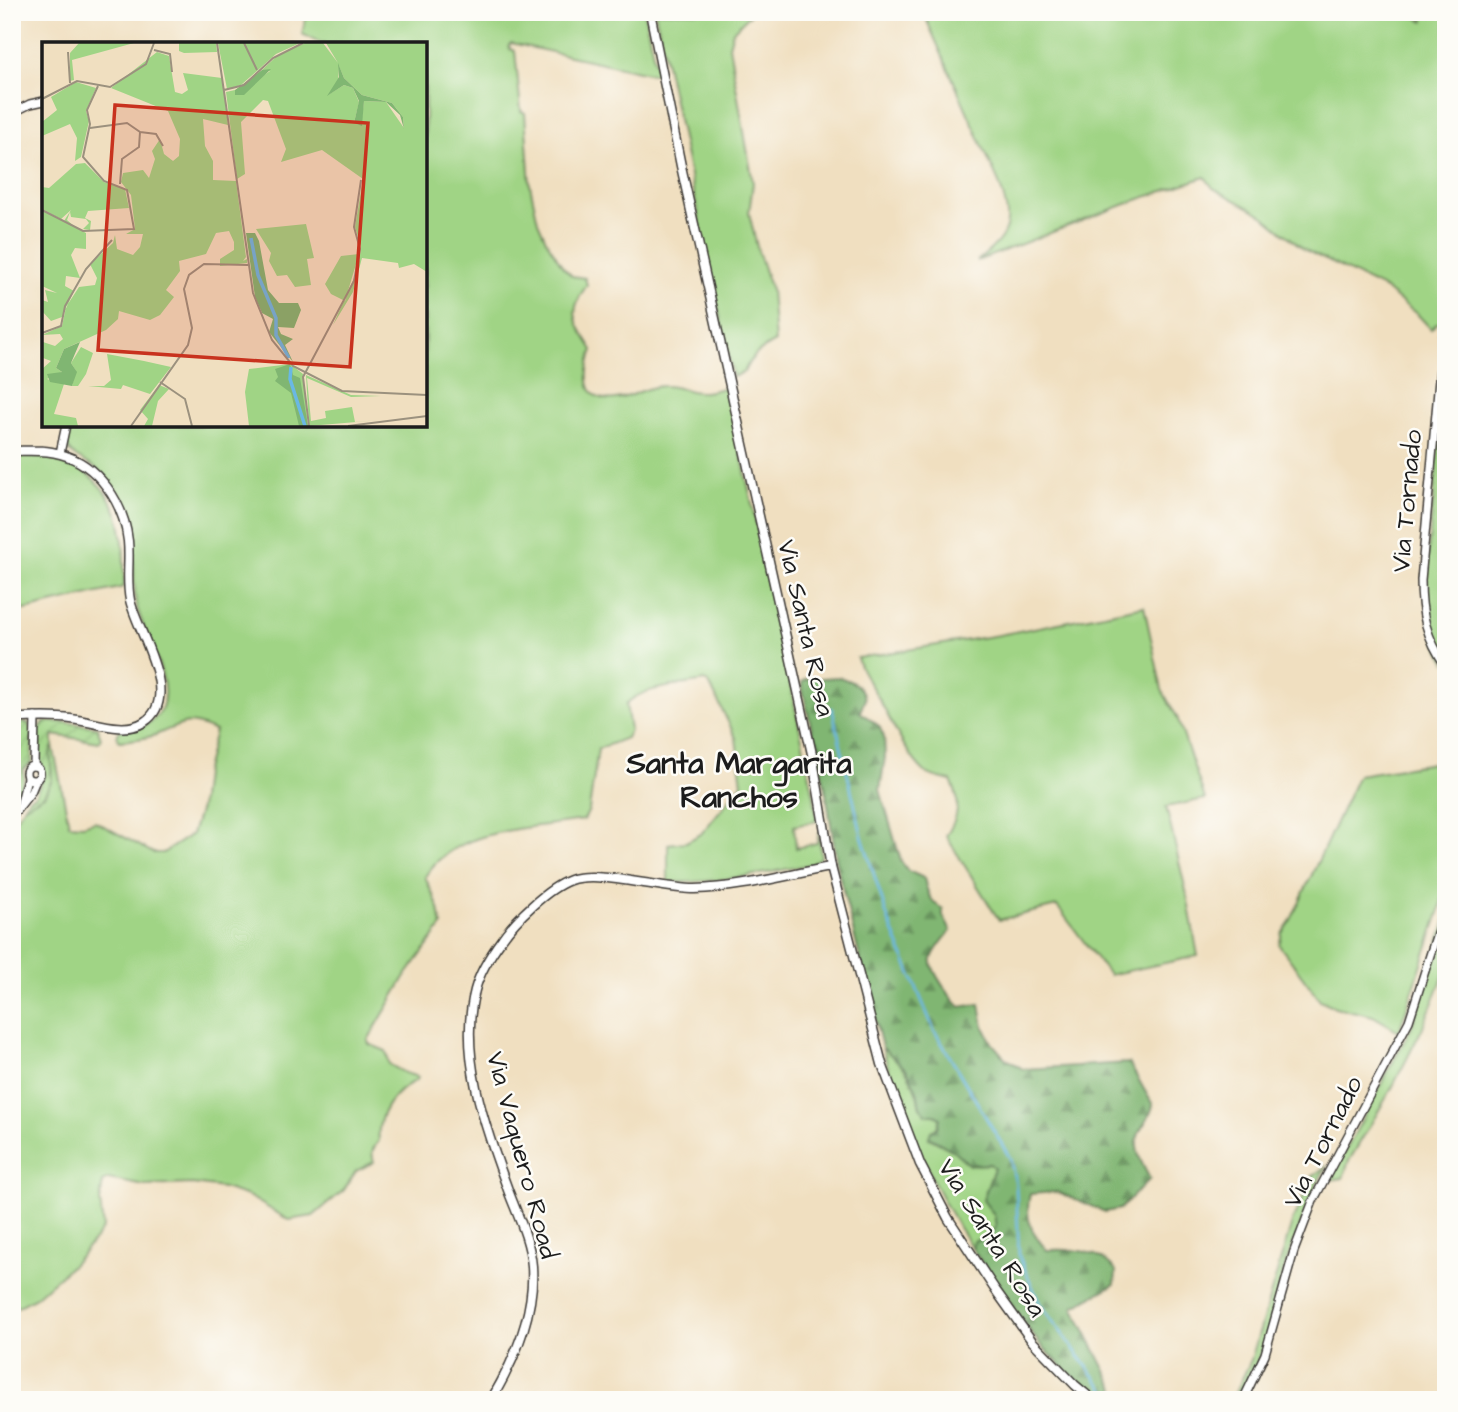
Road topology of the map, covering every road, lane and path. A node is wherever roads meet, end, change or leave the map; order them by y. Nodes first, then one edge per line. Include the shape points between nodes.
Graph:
1 (650, 12) edge
2 (42, 101) edge
3 (12, 113) edge
4 (1443, 335) dead end
5 (66, 427) edge
6 (12, 451) edge
7 (60, 453) junction
8 (1446, 666) edge
9 (12, 718) edge
10 (35, 718) junction
11 (12, 816) edge
12 (831, 867) junction
13 (1446, 905) edge
14 (491, 1400) edge
15 (1093, 1400) edge
16 (1243, 1400) edge

1 - 12 street, Via Santa Rosa via 812,754
2 - 3 street
4 - 8 street, Via Tornado via 1421,606 1433,647
5 - 7 street
6 - 7 street
7 - 10 street via 97,476 120,508 128,540 130,598 151,653 159,697 151,716 131,727
9 - 10 street
10 - 11 street via 34,766 40,772 31,779
12 - 14 street, Via Vaquero Road via 713,888 674,888 592,877 569,880 521,917 494,950 475,988 472,1057 492,1145 530,1251 532,1282 517,1348
12 - 15 street, Via Santa Rosa via 882,1064 920,1164 948,1218 1017,1320
13 - 16 street, Via Tornado via 1409,1021 1313,1201 1265,1354

